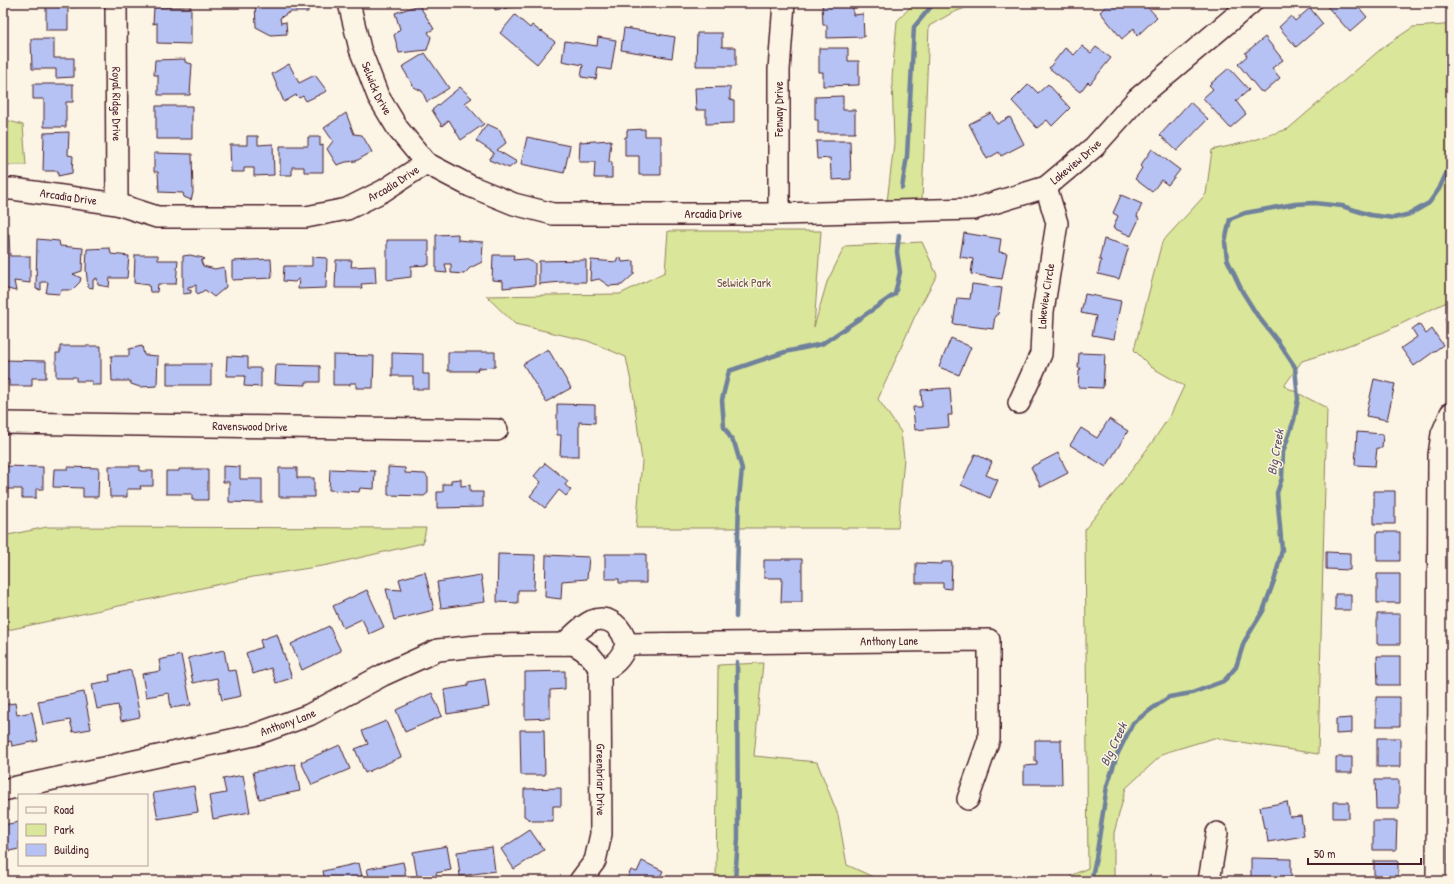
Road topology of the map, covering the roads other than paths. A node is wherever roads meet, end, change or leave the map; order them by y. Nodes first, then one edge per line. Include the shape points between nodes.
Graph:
1 (116, 3) edge
2 (349, 3) edge
3 (784, 3) edge
4 (1251, 3) edge
5 (426, 163) junction
6 (1046, 187) junction
7 (3, 189) edge
8 (117, 204) junction
9 (779, 214) junction
10 (1019, 404) dead end
11 (1450, 413) edge
12 (3, 423) edge
13 (497, 430) dead end
14 (564, 644) junction
15 (626, 644) junction
16 (1445, 650) edge
17 (600, 672) junction
18 (3, 790) edge
19 (968, 799) dead end
20 (1217, 833) dead end
21 (580, 881) edge
22 (1209, 881) edge
23 (1437, 881) edge

1 - 8 street, Royal Ridge Drive
2 - 5 street, Selwick Drive via 360,49 378,96 398,129
3 - 9 street, Fenway Drive via 779,70
4 - 6 street, Lakeview Drive via 1137,99 1094,146
5 - 8 street, Arcadia Drive via 383,191 347,209 306,217 157,217
5 - 9 street, Arcadia Drive via 470,186 514,204 553,214
6 - 9 street, Lakeview Drive via 974,209
6 - 10 street, Lakeview Circle via 1057,223 1043,310 1041,354
7 - 8 street, Arcadia Drive
11 - 16 street via 1442,434 1439,455
12 - 13 street, Ravenswood Drive
14 - 15 street via 592,621 604,619 616,624 624,635
14 - 17 street, Anthony Lane via 573,644 584,650 598,664
14 - 18 street, Anthony Lane via 488,645 438,650 383,675 309,715 254,735
15 - 17 street via 619,660
15 - 19 street, Anthony Lane via 989,640 989,740
16 - 23 street
17 - 21 street, Greenbriar Drive via 601,834 595,861
20 - 22 street

